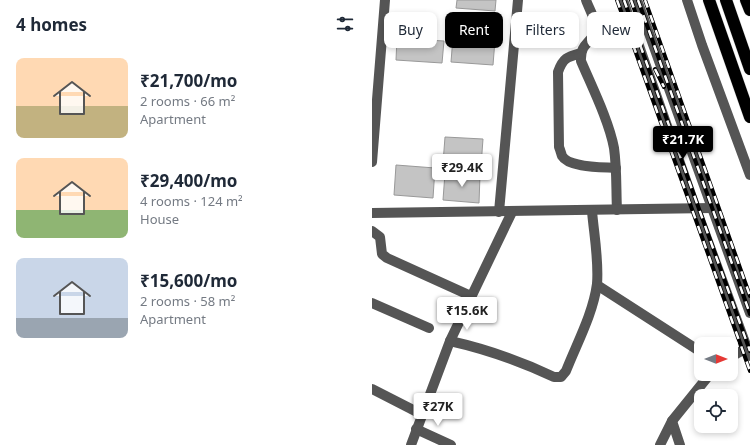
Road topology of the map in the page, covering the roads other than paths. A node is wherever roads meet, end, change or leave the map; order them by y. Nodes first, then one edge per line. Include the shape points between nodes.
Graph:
1 (385, 0) edge
2 (518, 0) edge
3 (586, 0) edge
4 (623, 0) edge
5 (637, 0) edge
6 (709, 0) edge
7 (726, 0) edge
8 (746, 0) edge
9 (689, 1) edge
10 (750, 10) edge
11 (580, 53) junction
12 (750, 69) edge
13 (750, 117) edge
14 (372, 162) edge
15 (616, 168) junction
16 (750, 175) edge
17 (712, 208) junction
18 (696, 209) junction
19 (617, 210) junction
20 (592, 211) junction
21 (499, 212) junction
22 (512, 212) junction
23 (372, 213) edge
24 (372, 231) edge
25 (596, 285) junction
26 (471, 296) junction
27 (372, 303) edge
28 (750, 313) edge
29 (429, 328) dead end
30 (450, 341) junction
31 (694, 348) edge
32 (749, 350) edge
33 (738, 354) edge
34 (704, 381) edge
35 (372, 389) edge
36 (421, 414) junction
37 (672, 421) junction
38 (416, 429) junction
39 (410, 445) edge
40 (451, 445) edge
41 (660, 445) edge
42 (680, 445) edge

1 - 14 street
2 - 21 street
3 - 11 street via 595,23 595,30
4 - 18 street
5 - 17 street
6 - 13 highway
7 - 12 highway
8 - 10 highway
9 - 16 street via 702,45
11 - 15 street via 609,131
11 - 15 street via 561,62 558,72 562,157 571,163
15 - 19 street
17 - 18 street
17 - 28 street
18 - 19 street
18 - 32 street
19 - 20 street
20 - 22 street
20 - 25 street via 597,260
21 - 22 street
21 - 23 street
22 - 26 street
24 - 26 street via 380,237 382,254 387,258
25 - 30 street via 590,314 566,371 561,377 554,377 507,357
25 - 31 street
26 - 30 street
27 - 29 street
30 - 36 street
32 - 33 street
34 - 37 street
35 - 36 street
36 - 38 street
37 - 41 street
37 - 42 street
38 - 39 street
38 - 40 street

